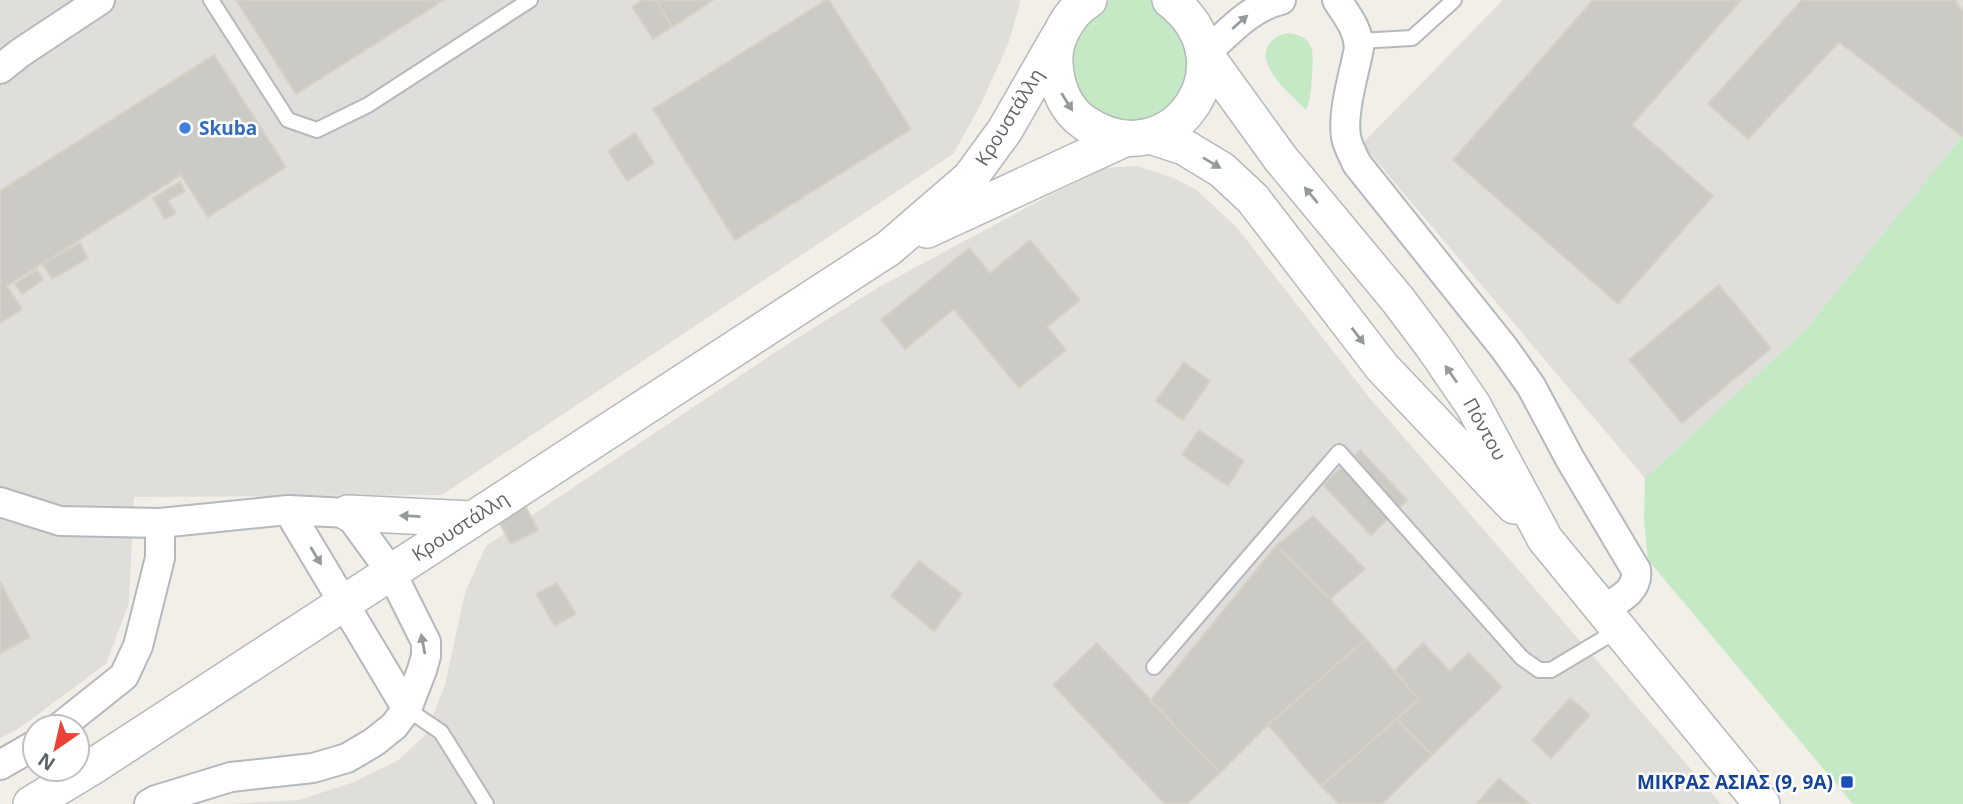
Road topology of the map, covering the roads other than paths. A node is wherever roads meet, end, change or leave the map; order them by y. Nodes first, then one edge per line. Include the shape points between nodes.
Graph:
1 (100, 0) edge
2 (211, 0) edge
3 (530, 0) edge
4 (1089, 0) edge
5 (1170, 0) edge
6 (1281, 0) edge
7 (1337, 0) edge
8 (1454, 0) edge
9 (1060, 21) edge
10 (1359, 41) junction
11 (1205, 54) junction
12 (0, 69) edge
13 (1137, 138) junction
14 (889, 248) junction
15 (0, 502) edge
16 (288, 510) junction
17 (348, 513) junction
18 (472, 519) junction
19 (160, 523) junction
20 (1545, 540) junction
21 (391, 572) junction
22 (343, 602) junction
23 (1611, 620) junction
24 (1154, 667) dead end
25 (407, 709) junction
26 (78, 713) edge
27 (21, 753) edge
28 (0, 765) edge
29 (31, 804) edge
30 (149, 804) edge
31 (486, 804) edge
32 (1762, 804) edge

1 - 12 street
2 - 3 lane via 288,120 317,130 368,105
4 - 9 street, Κρουστάλλη
5 - 11 street, Πόντου via 1192,22
11 -> 6 street via 1252,11
7 - 10 street
8 - 10 lane via 1412,38
9 -> 13 street via 1054,56 1062,97 1077,118 1099,132
9 - 14 street, Κρουστάλλη via 1005,130 970,178
10 - 23 street via 1346,112 1350,150 1531,386 1636,570 1635,586
11 - 13 street, Κρουστάλλη via 1198,96 1186,114 1169,128
20 -> 11 street, Πόντου via 1473,405 1434,348 1281,159
13 - 14 street, Κρουστάλλη
13 -> 20 street via 1184,147 1222,170 1253,200 1382,368
14 - 18 street, Κρουστάλλη
15 - 19 street via 60,521
16 - 17 street
16 - 19 street
16 -> 22 street
18 -> 17 street
17 - 21 street
18 - 21 street, Κρουστάλλη
19 - 26 street via 160,558 138,646 124,676
20 - 23 street, Πόντου
21 - 22 street, Κρουστάλλη
25 -> 21 street via 426,656 426,642
22 - 25 street
22 - 29 street, Κρουστάλλη
23 - 24 lane via 1551,670 1539,670 1522,658 1339,452
23 - 32 street, Πόντου
25 - 30 street via 394,726 347,758 313,768 231,777
25 - 31 lane via 441,732
27 - 28 street

